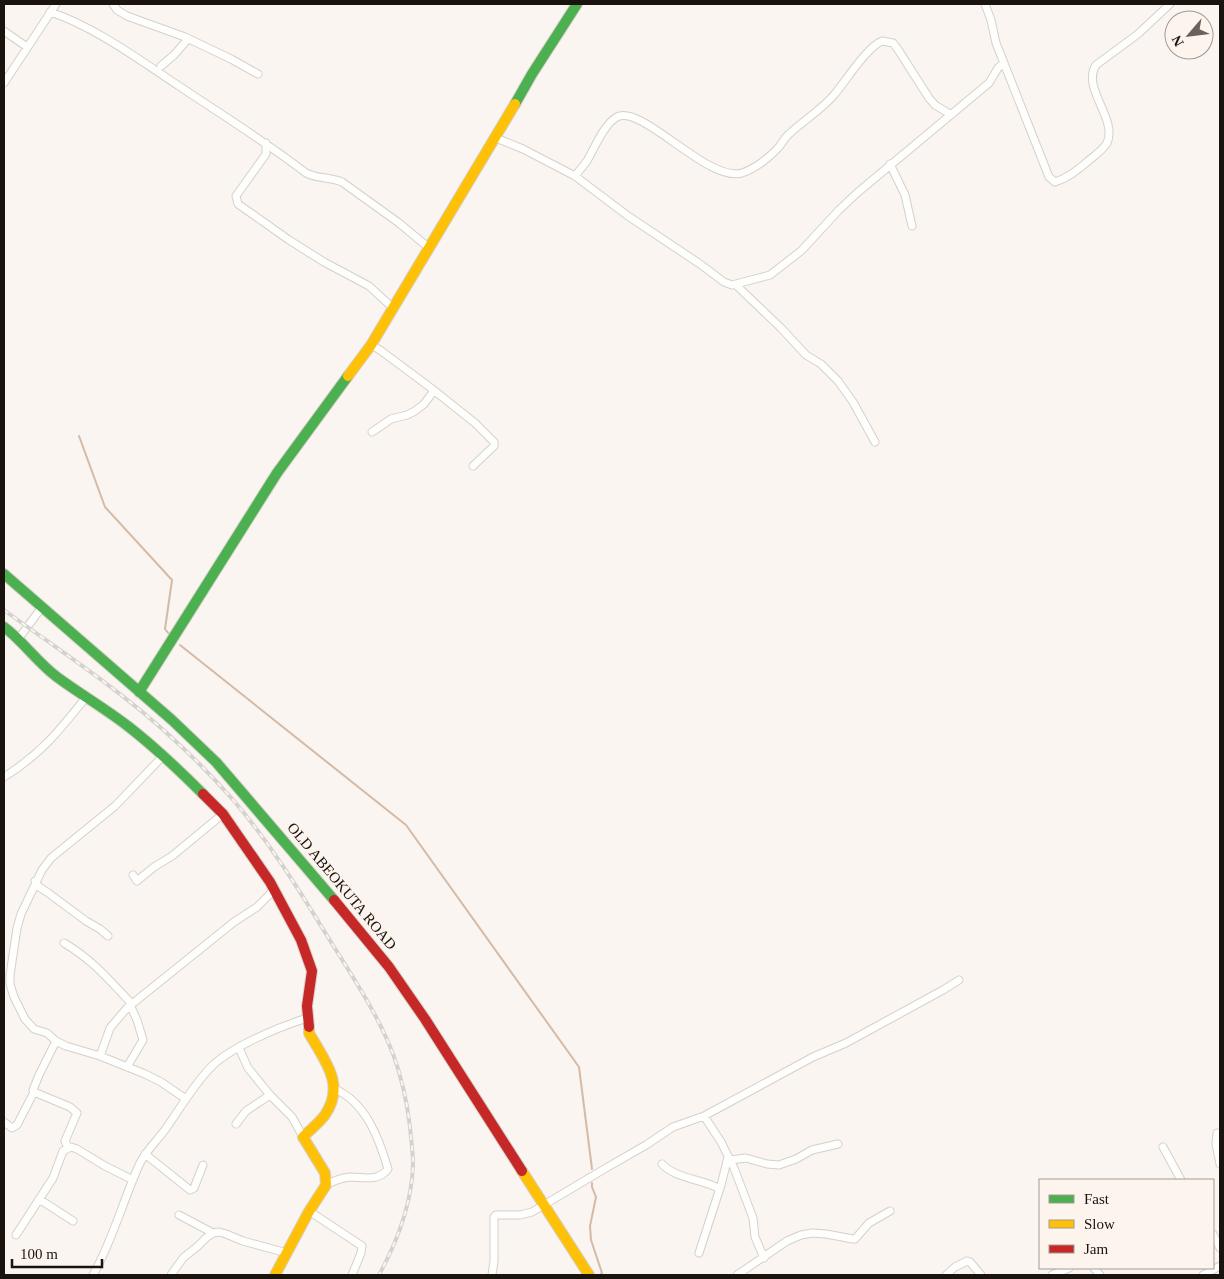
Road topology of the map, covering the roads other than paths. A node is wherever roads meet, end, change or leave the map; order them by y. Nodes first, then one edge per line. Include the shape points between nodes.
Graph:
1 (56, 4) edge
2 (114, 4) edge
3 (577, 4) edge
4 (985, 4) edge
5 (1170, 4) edge
6 (50, 12) junction
7 (4, 31) edge
8 (188, 40) junction
9 (27, 47) junction
10 (1004, 63) junction
11 (161, 66) dead end
12 (258, 74) dead end
13 (4, 83) edge
14 (950, 114) junction
15 (496, 138) junction
16 (266, 143) junction
17 (890, 164) junction
18 (575, 176) junction
19 (912, 226) dead end
20 (428, 248) junction
21 (736, 285) junction
22 (393, 308) junction
23 (371, 345) junction
24 (431, 388) junction
25 (372, 432) dead end
26 (875, 442) dead end
27 (473, 466) dead end
28 (4, 574) edge
29 (42, 607) junction
30 (4, 627) edge
31 (20, 638) junction
32 (139, 692) junction
33 (86, 696) junction
34 (164, 755) junction
35 (4, 777) edge
36 (223, 814) junction
37 (132, 875) dead end
38 (35, 881) junction
39 (274, 890) junction
40 (108, 936) dead end
41 (64, 943) dead end
42 (959, 980) dead end
43 (131, 1005) junction
44 (307, 1018) junction
45 (56, 1041) junction
46 (239, 1048) junction
47 (100, 1056) junction
48 (127, 1067) junction
49 (335, 1089) junction
50 (34, 1092) junction
51 (270, 1095) junction
52 (186, 1099) junction
53 (704, 1116) junction
54 (4, 1122) edge
55 (236, 1124) dead end
56 (1218, 1133) dead end
57 (303, 1137) junction
58 (838, 1144) dead end
59 (1163, 1147) dead end
60 (68, 1148) junction
61 (145, 1154) junction
62 (729, 1159) junction
63 (662, 1164) dead end
64 (1220, 1164) edge
65 (203, 1165) dead end
66 (1180, 1179) edge
67 (133, 1180) junction
68 (326, 1185) junction
69 (720, 1189) junction
70 (39, 1199) junction
71 (545, 1205) junction
72 (309, 1211) junction
73 (890, 1211) dead end
74 (179, 1215) dead end
75 (73, 1220) dead end
76 (213, 1233) junction
77 (16, 1235) dead end
78 (1214, 1236) edge
79 (1220, 1248) edge
80 (287, 1253) junction
81 (699, 1253) dead end
82 (764, 1258) junction
83 (1220, 1266) edge
84 (1067, 1269) edge
85 (93, 1275) edge
86 (171, 1275) edge
87 (275, 1275) edge
88 (352, 1275) edge
89 (492, 1275) edge
90 (589, 1275) edge
91 (737, 1275) edge
92 (946, 1275) edge
93 (982, 1275) edge
94 (1052, 1275) edge
95 (1203, 1275) edge

1 - 6 street
2 - 8 street via 127,16
3 - 15 main road
4 - 10 street
5 - 10 street via 1138,34 1096,64 1093,82 1108,126 1108,141 1064,180 1052,182 1049,177
6 - 9 street
6 - 16 street via 75,22 133,55
7 - 9 street
8 - 11 street
8 - 12 street
9 - 13 street
10 - 14 street via 989,83
14 - 17 street
14 - 18 street via 929,98 897,48 892,43 882,42 873,47 833,96 787,136 775,151 746,172 724,172 653,128 624,115 613,121
15 - 18 street
15 - 20 main road
16 - 20 street via 311,175 342,182
16 - 22 street via 266,154 236,196 238,204 324,262 369,286
17 - 19 street via 905,194
17 - 21 street via 839,210 801,251 770,275
18 - 21 street via 724,282
20 - 22 main road
21 - 26 street via 806,355 838,381
22 - 23 main road
23 - 24 street
23 - 32 main road via 277,473
24 - 25 street via 432,392 424,404 407,415 391,418
24 - 27 street via 494,442 494,446
28 - 29 main road, OLD ABEOKUTA ROAD
29 - 31 street
29 - 32 main road, OLD ABEOKUTA ROAD
30 - 31 main road
31 - 33 main road via 36,659
32 - 71 main road, OLD ABEOKUTA ROAD via 216,762 390,967
33 - 34 main road
33 - 35 street via 42,749
34 - 36 main road
34 - 38 street via 115,806 51,858
36 - 37 street via 137,881
36 - 39 main road
38 - 40 street
38 - 45 street via 17,928 10,984 31,1026
39 - 43 street via 257,907 226,927
39 - 44 main road via 301,940 312,970
41 - 43 street via 100,968
42 - 53 street
43 - 47 street via 110,1028
43 - 48 street via 143,1040
44 - 46 street
44 - 49 main road via 309,1033 332,1075
45 - 47 street
45 - 50 street
46 - 51 street via 248,1068
46 - 52 street via 210,1068
47 - 48 street
48 - 52 street via 161,1082
49 - 57 main road via 324,1116
49 - 68 street via 361,1108 388,1169 373,1178 343,1178
50 - 54 street via 17,1125 12,1128
50 - 60 street via 77,1112 66,1138
51 - 55 street via 246,1111
51 - 57 street via 292,1117
52 - 61 street
53 - 62 street
53 - 71 street via 673,1127
56 - 64 street via 1216,1144
57 - 68 main road via 325,1173
58 - 62 street via 812,1150 779,1165 746,1158
59 - 66 street
60 - 67 street via 77,1149
60 - 70 street via 63,1151 53,1178
61 - 65 street via 190,1190 194,1188
61 - 67 street
62 - 69 street
62 - 82 street via 753,1218 754,1237
63 - 69 street via 668,1170
67 - 85 street
68 - 72 main road
69 - 81 street
70 - 75 street
70 - 77 street
71 - 89 street via 527,1214 494,1217
71 - 90 main road, OLD ABEOKUTA ROAD
72 - 80 main road
72 - 88 street via 360,1243 361,1254
73 - 82 street via 869,1222 855,1239 812,1232 787,1241
74 - 76 street
76 - 80 street via 219,1232
76 - 86 street via 178,1263
78 - 79 street
80 - 87 main road
82 - 91 street
83 - 95 street
84 - 94 street
92 - 93 street via 967,1260

